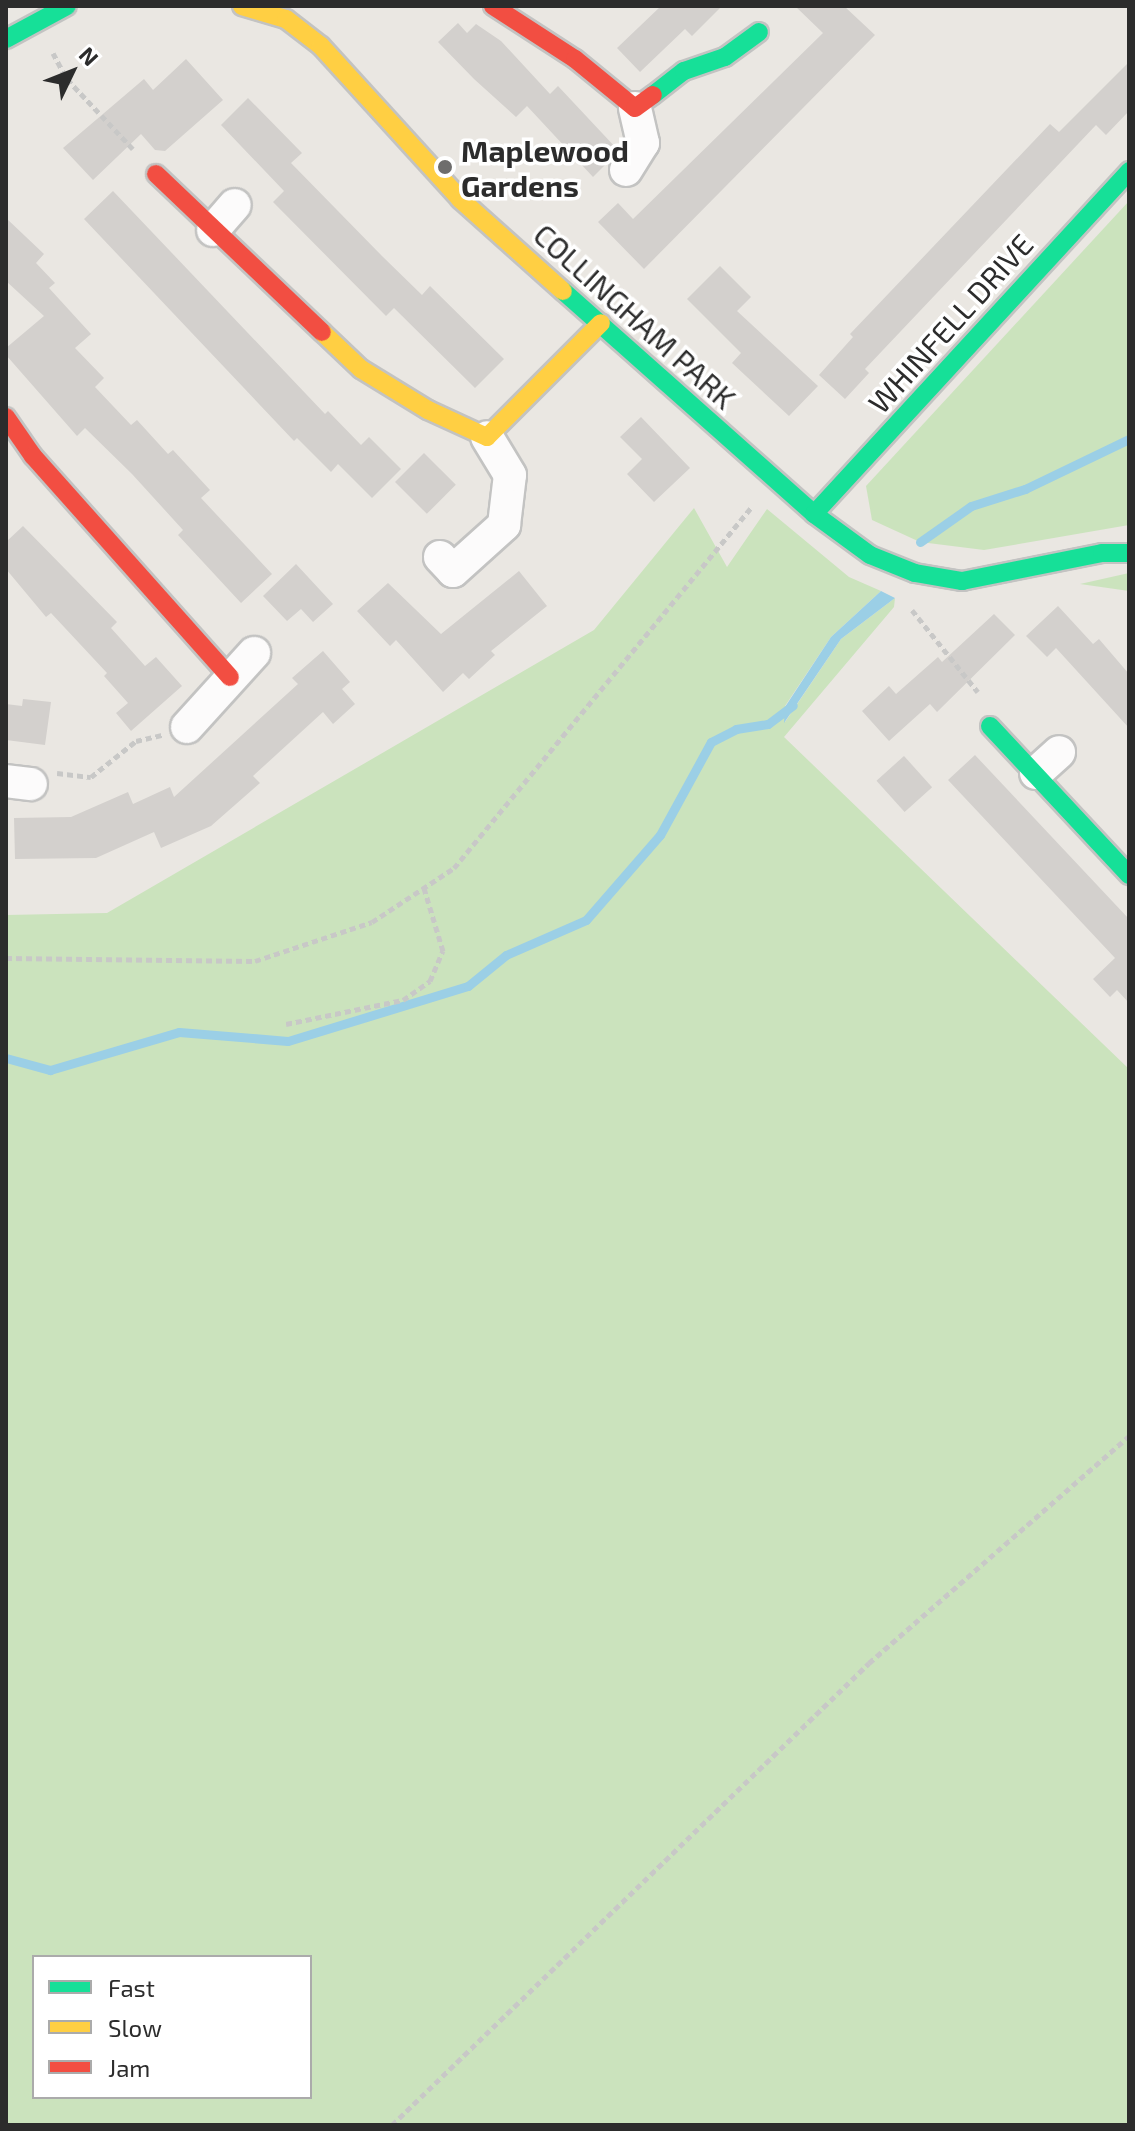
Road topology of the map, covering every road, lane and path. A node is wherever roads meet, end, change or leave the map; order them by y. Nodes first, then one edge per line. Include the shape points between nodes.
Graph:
1 (67, 6) edge
2 (242, 6) edge
3 (493, 6) edge
4 (290, 13) edge
5 (36, 24) junction
6 (759, 32) dead end
7 (6, 39) edge
8 (635, 108) junction
9 (626, 170) dead end
10 (1129, 171) edge
11 (156, 174) joint
12 (235, 205) dead end
13 (213, 230) junction
14 (601, 323) junction
15 (6, 417) edge
16 (487, 437) junction
17 (776, 479) junction
18 (814, 514) junction
19 (1129, 553) edge
20 (440, 557) dead end
21 (915, 573) junction
22 (254, 653) dead end
23 (230, 677) junction
24 (990, 726) joint
25 (187, 727) joint
26 (19, 782) edge
27 (1129, 875) edge
28 (424, 888) junction
29 (6, 958) edge
30 (286, 1024) dead end
31 (1129, 1436) edge
32 (392, 2125) edge

1 - 5 street
2 - 4 street, COLLINGHAM PARK
3 - 8 street via 575,59
4 - 14 street, COLLINGHAM PARK via 362,85 460,199
5 - 7 street
5 - 11 path via 67,79
6 - 8 street via 725,57 684,71
8 - 9 street via 643,143
10 - 18 street, WHINFELL DRIVE
11 - 13 street
12 - 13 street
13 - 16 street via 361,369 428,410
14 - 16 street
14 - 17 street, COLLINGHAM PARK
15 - 23 street via 42,466
16 - 20 street via 510,475 504,525 453,571
17 - 18 street, COLLINGHAM PARK
17 - 28 path via 454,868
18 - 21 street, COLLINGHAM PARK via 870,555
19 - 21 street, COLLINGHAM PARK via 1102,553 962,581
21 - 24 path via 912,612 999,717
22 - 23 street
23 - 25 street
24 - 27 street via 1047,763
25 - 26 path via 136,741 91,777 52,772
28 - 29 path via 372,922 255,961
28 - 30 path via 443,951 430,981 403,1000
31 - 32 path via 869,1663

